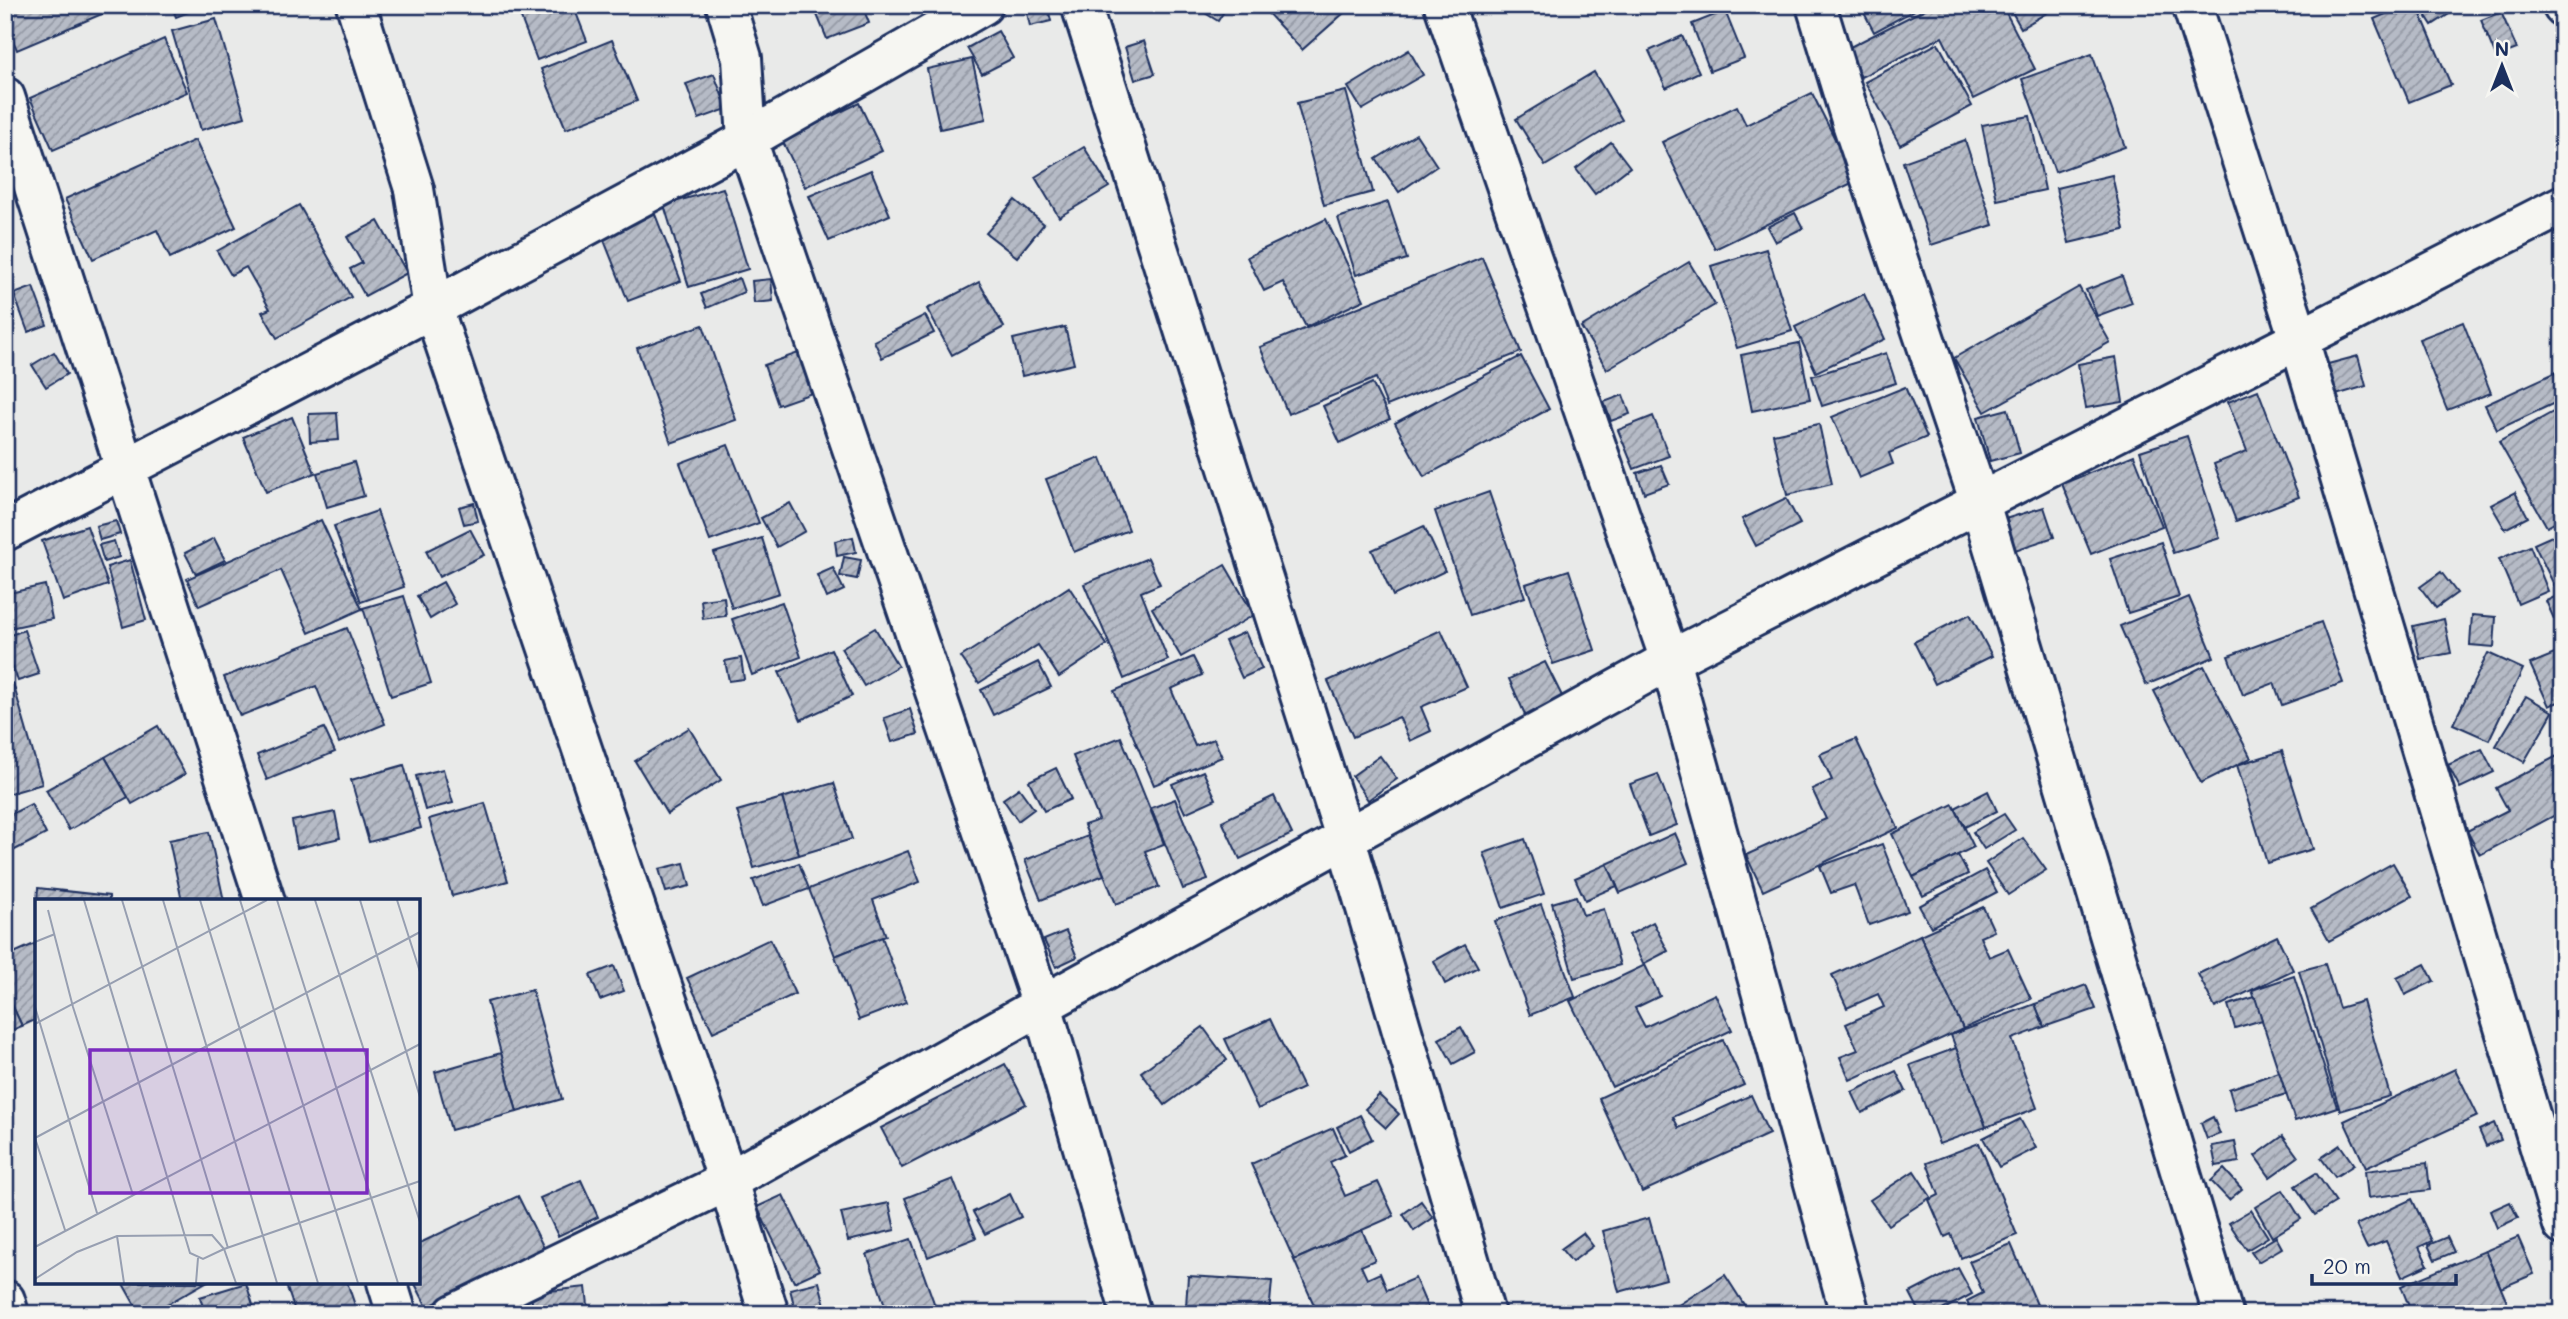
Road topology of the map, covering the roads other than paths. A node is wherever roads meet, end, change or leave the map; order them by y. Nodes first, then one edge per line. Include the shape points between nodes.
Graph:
1 (356, 5) edge
2 (726, 5) edge
3 (983, 5) edge
4 (1081, 5) edge
5 (1444, 5) edge
6 (1816, 5) edge
7 (2192, 5) edge
8 (5, 97) edge
9 (747, 140) junction
10 (2563, 205) edge
11 (433, 308) junction
12 (2299, 339) junction
13 (127, 468) junction
14 (1980, 503) junction
15 (5, 531) edge
16 (1670, 660) junction
17 (1346, 840) junction
18 (264, 899) edge
19 (1042, 1004) junction
20 (729, 1181) junction
21 (2563, 1225) edge
22 (388, 1284) edge
23 (5, 1300) edge
24 (9, 1314) edge
25 (397, 1314) edge
26 (454, 1314) edge
27 (769, 1314) edge
28 (1131, 1314) edge
29 (1485, 1314) edge
30 (1850, 1314) edge
31 (2223, 1314) edge

1 - 11 street via 414,189
2 - 9 street via 742,58
3 - 9 street
4 - 17 street
5 - 16 street
6 - 14 street
7 - 12 street
8 - 13 street
9 - 11 street
9 - 19 street
10 - 12 street
11 - 13 street
11 - 20 street
12 - 14 street
12 - 21 street
13 - 15 street
13 - 18 street
14 - 16 street
14 - 31 street
16 - 17 street
16 - 30 street
17 - 19 street
17 - 29 street
19 - 20 street
19 - 28 street
20 - 26 street
20 - 27 street
22 - 25 street
23 - 24 street

